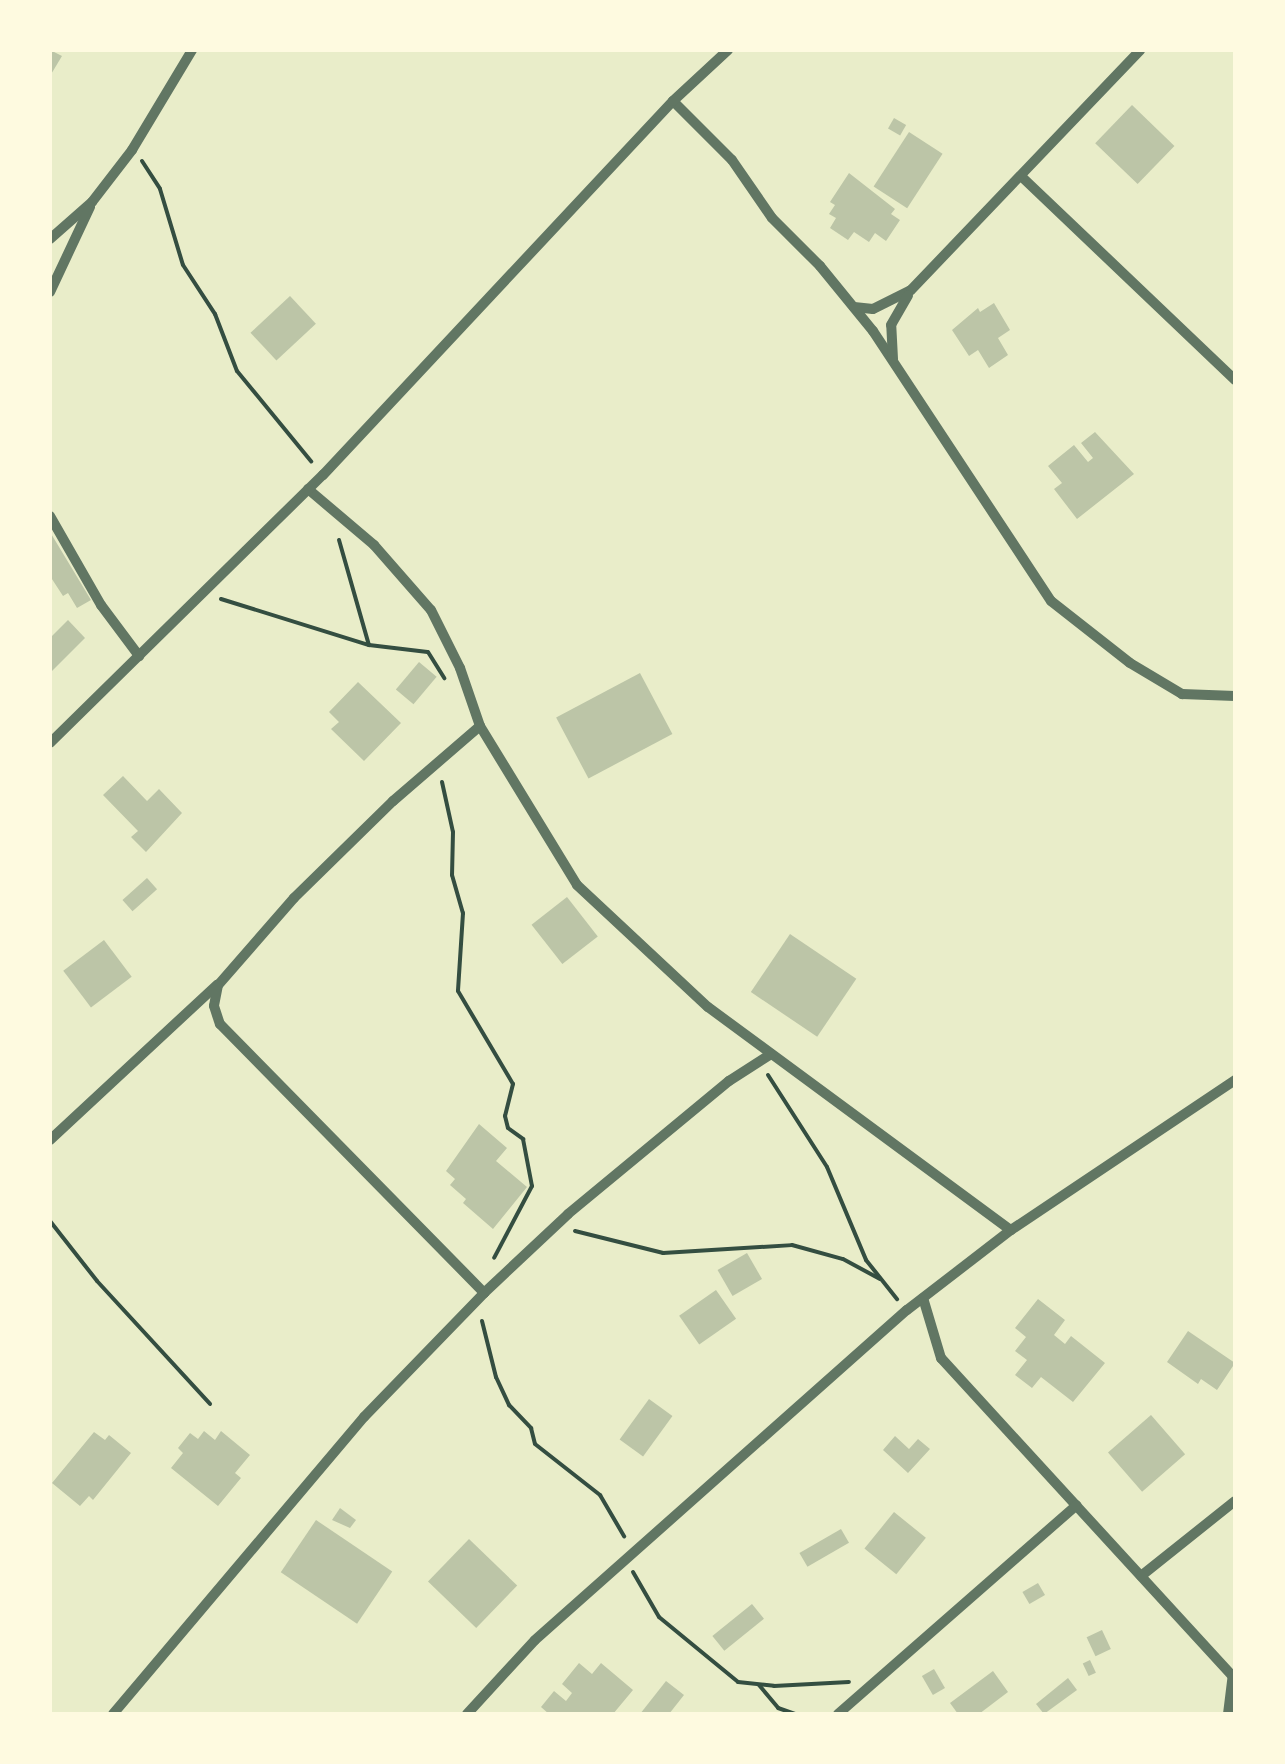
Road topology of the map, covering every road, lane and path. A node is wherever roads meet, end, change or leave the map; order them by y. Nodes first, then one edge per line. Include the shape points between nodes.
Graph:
1 (192, 50) edge
2 (728, 50) edge
3 (1140, 50) edge
4 (673, 102) junction
5 (132, 150) junction
6 (1023, 178) junction
7 (92, 202) junction
8 (50, 239) edge
9 (911, 290) junction
10 (50, 292) edge
11 (853, 307) junction
12 (893, 361) junction
13 (1235, 380) edge
14 (323, 474) junction
15 (308, 489) junction
16 (330, 511) junction
17 (50, 516) edge
18 (197, 600) junction
19 (369, 644) junction
20 (139, 656) junction
21 (446, 682) dead end
22 (1235, 696) edge
23 (480, 726) junction
24 (50, 743) edge
25 (435, 765) junction
26 (218, 985) junction
27 (771, 1054) junction
28 (759, 1062) junction
29 (1235, 1080) edge
30 (50, 1140) edge
31 (50, 1221) edge
32 (555, 1226) junction
33 (1011, 1230) junction
34 (880, 1279) junction
35 (486, 1291) junction
36 (923, 1298) junction
37 (474, 1303) junction
38 (907, 1310) junction
39 (210, 1404) dead end
40 (1235, 1501) edge
41 (1077, 1505) junction
42 (629, 1557) junction
43 (1141, 1576) junction
44 (1234, 1678) edge
45 (871, 1682) junction
46 (759, 1685) junction
47 (112, 1714) edge
48 (468, 1714) edge
49 (795, 1714) edge
50 (838, 1714) edge
51 (1228, 1714) edge

1 - 5 street
2 - 4 street
3 - 6 street
4 - 11 street via 732,160 772,218
4 - 14 street
5 - 7 street
5 - 14 path via 152,172 183,266 208,300 237,370
6 - 9 street
6 - 13 street
7 - 8 street
7 - 10 street
9 - 11 street via 874,309
9 - 12 street via 891,325
11 - 12 street
12 - 22 street via 1052,601 1130,663 1182,694
14 - 15 street
15 - 16 street
15 - 18 street
16 - 19 path
16 - 23 street via 374,545 431,610
17 - 20 street
18 - 19 path via 238,601 291,624
18 - 20 street
19 - 21 path via 428,652
20 - 24 street
23 - 25 street
23 - 27 street via 578,885 708,1007
25 - 26 street via 294,898
25 - 35 path via 447,794 452,875 463,913 458,992 512,1084 505,1116 508,1128 524,1139 532,1186 484,1272
26 - 30 street
26 - 35 street via 214,1006 220,1024
27 - 28 street
27 - 33 street
28 - 32 street
28 - 34 path via 827,1167
29 - 33 street
31 - 39 path
32 - 34 path via 663,1253 792,1245
32 - 35 street
33 - 36 street
34 - 38 path
35 - 37 street
36 - 38 street
36 - 41 street via 941,1358
37 - 42 path via 509,1405 528,1423 538,1446 600,1496
37 - 47 street via 364,1418
38 - 42 street
40 - 43 street
41 - 43 street
41 - 45 street
42 - 46 path via 659,1617 720,1670
42 - 48 street via 535,1640
43 - 44 street
44 - 51 street
45 - 46 path
45 - 50 street
46 - 49 path via 778,1708

